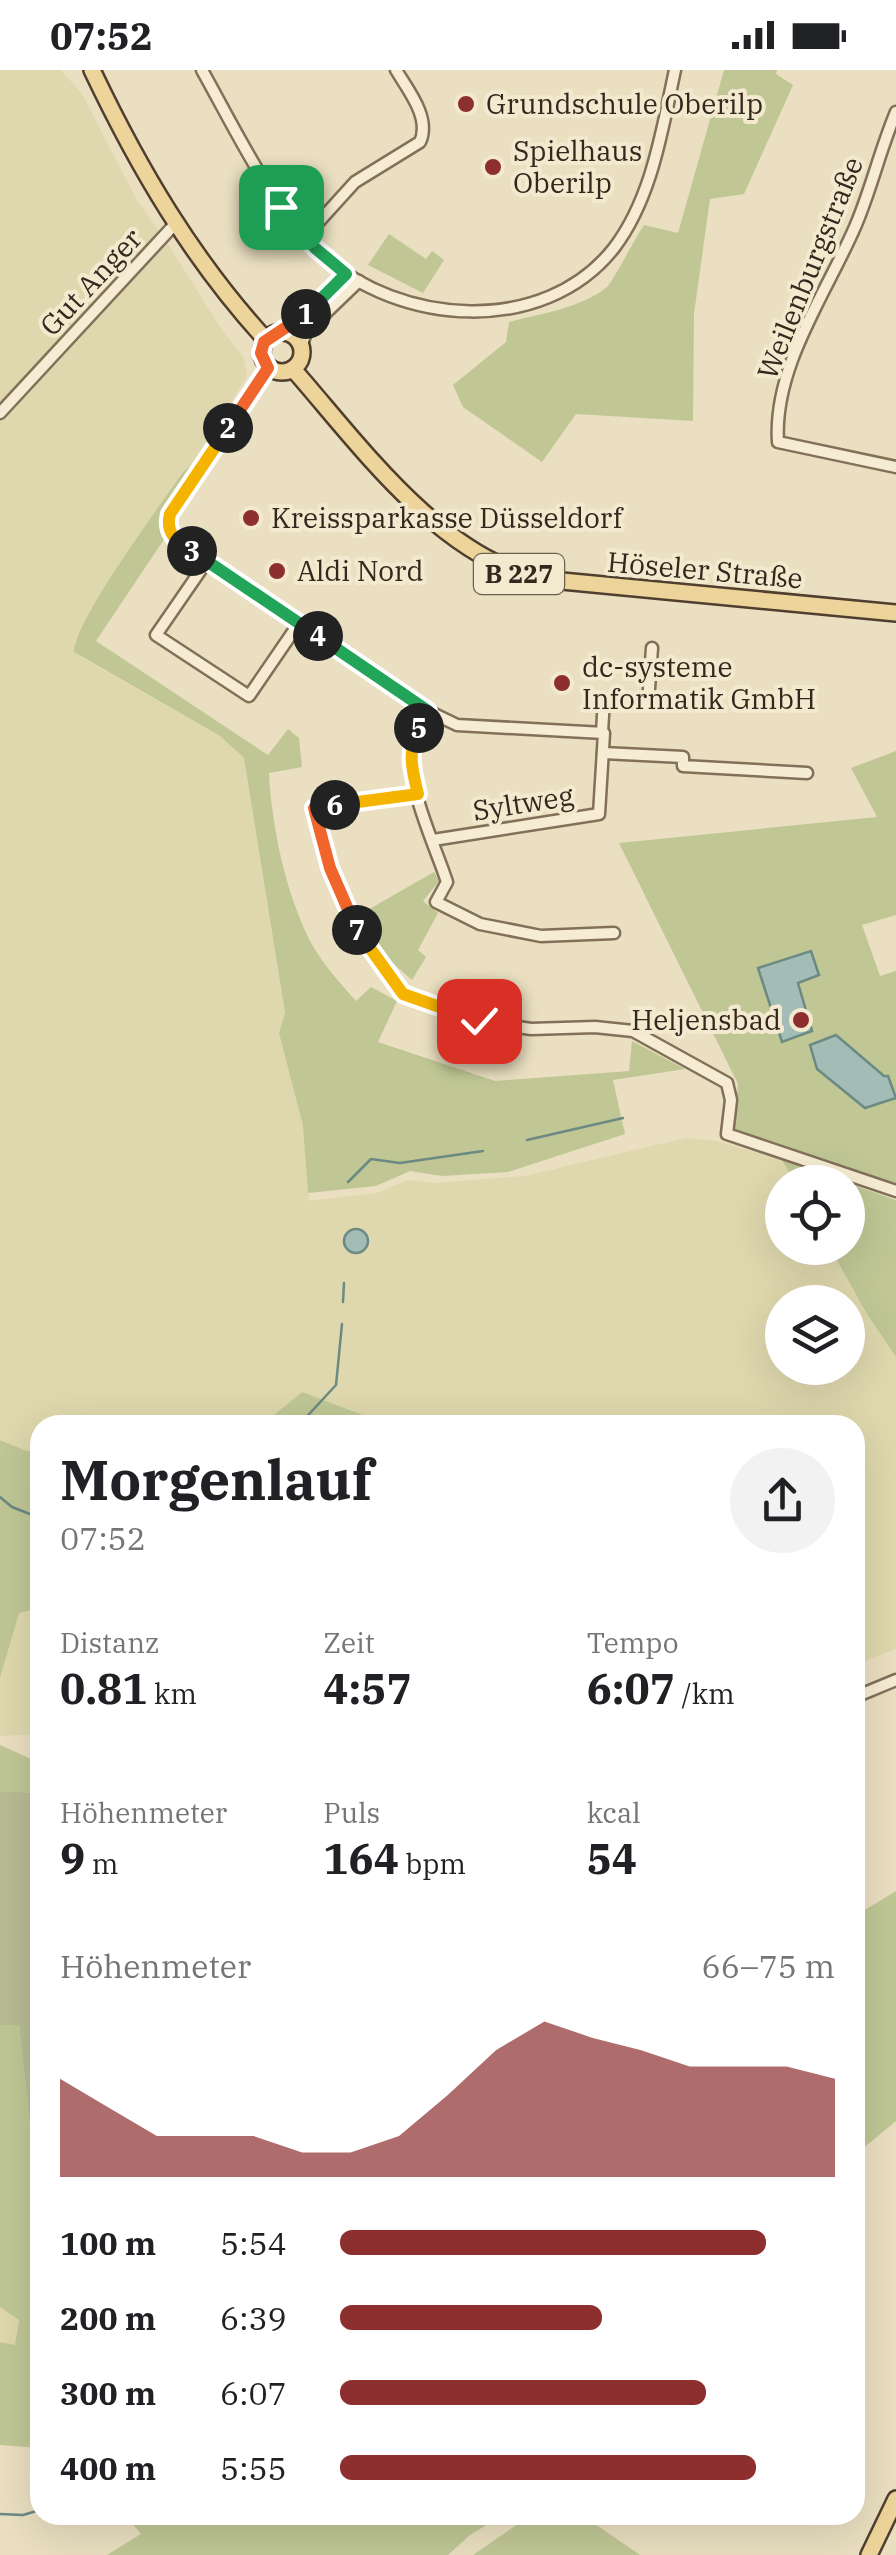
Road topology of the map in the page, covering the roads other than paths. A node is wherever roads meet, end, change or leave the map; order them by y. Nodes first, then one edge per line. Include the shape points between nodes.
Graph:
1 (92, 70) edge
2 (202, 70) edge
3 (396, 70) edge
4 (675, 70) edge
5 (896, 112) edge
6 (175, 224) junction
7 (305, 237) junction
8 (353, 277) junction
9 (272, 336) junction
10 (301, 346) junction
11 (268, 368) junction
12 (294, 369) junction
13 (0, 414) edge
14 (896, 466) edge
15 (207, 561) junction
16 (896, 613) edge
17 (299, 623) junction
18 (652, 648) dead end
19 (428, 711) junction
20 (603, 732) junction
21 (603, 752) junction
22 (807, 774) dead end
23 (418, 794) junction
24 (433, 840) junction
25 (614, 933) dead end
26 (896, 1191) edge
27 (896, 1680) edge
28 (865, 1693) edge
29 (896, 2499) edge
30 (869, 2555) edge

1 - 6 main road
2 - 7 street
3 - 7 street via 420,115 420,142 354,182
4 - 8 street via 660,142 633,215 615,247 559,293 519,308 468,312 413,302
5 - 14 street, Weilenburgstraße via 856,226 792,365 776,420 778,442
6 - 9 main road via 221,288
6 - 13 street, Gut Anger
7 - 8 street
8 - 9 street
8 - 10 street
9 - 10 main road via 290,334
9 - 11 main road via 261,353
10 - 12 main road
11 - 12 main road
11 - 15 street via 170,514 172,536
12 - 16 main road, Höseler Straße / B 227 via 409,497 483,558 518,574
15 - 17 street
15 - 17 street via 156,635 249,696
17 - 19 street
18 - 20 street via 648,702 604,699
19 - 20 street via 456,725
19 - 23 street via 412,743
20 - 21 street, Syltweg
21 - 22 street via 683,758 682,766
21 - 24 street, Syltweg via 599,814
23 - 24 street
23 - 26 street via 314,808 330,868 359,934 403,994 479,1021 632,1032 728,1083 726,1134
24 - 25 street via 448,882 436,902 480,924 541,936
27 - 28 street
29 - 30 main road

